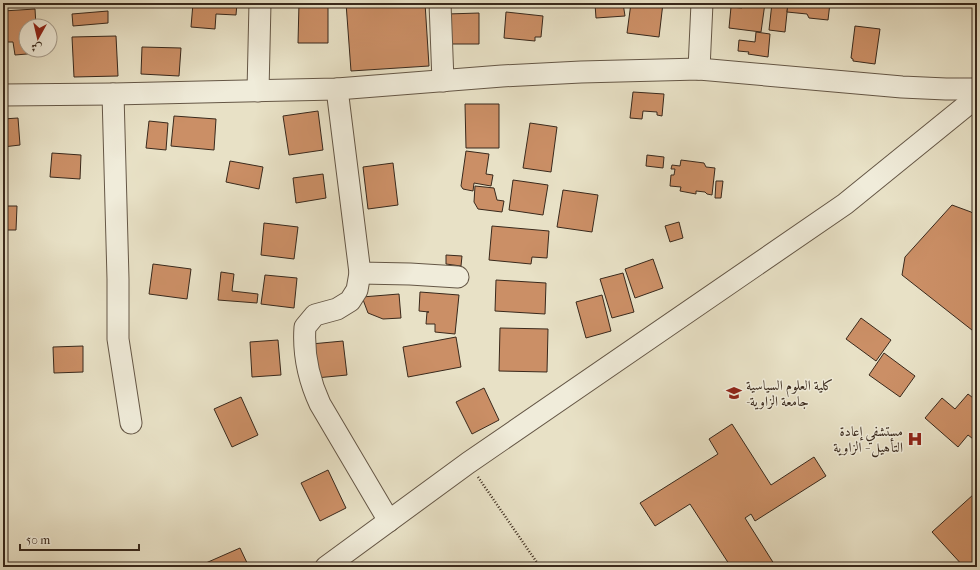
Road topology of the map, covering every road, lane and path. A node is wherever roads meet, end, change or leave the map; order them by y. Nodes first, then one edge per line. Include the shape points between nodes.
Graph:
1 (260, 3) edge
2 (440, 3) edge
3 (702, 3) edge
4 (699, 69) junction
5 (443, 81) junction
6 (337, 89) junction
7 (977, 89) edge
8 (258, 91) junction
9 (114, 94) junction
10 (3, 95) edge
11 (977, 97) edge
12 (360, 273) junction
13 (458, 277) dead end
14 (132, 423) dead end
15 (468, 464) junction
16 (389, 521) junction
17 (326, 567) edge
18 (540, 567) edge

1 - 8 street
2 - 5 street
3 - 4 street
4 - 5 street via 581,72
4 - 7 street via 902,87
5 - 6 street
6 - 8 street
6 - 12 street
8 - 9 street
9 - 10 street
9 - 14 street via 118,339
11 - 15 street via 845,204
12 - 13 street
12 - 16 street via 357,290 350,301 337,309 315,315 305,327 306,362 312,388 320,404
15 - 16 street
15 - 18 path
16 - 17 street

